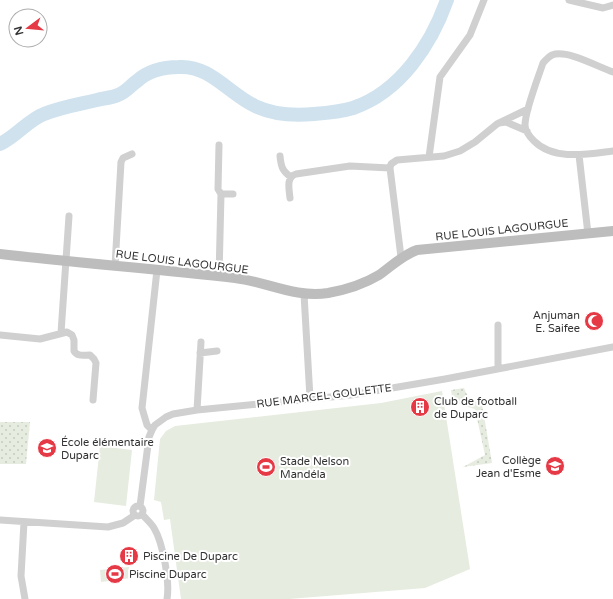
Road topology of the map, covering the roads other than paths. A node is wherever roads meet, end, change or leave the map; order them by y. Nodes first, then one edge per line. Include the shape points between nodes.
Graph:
1 (484, 0) edge
2 (569, 0) edge
3 (613, 5) edge
4 (613, 72) edge
5 (528, 109) junction
6 (497, 124) junction
7 (527, 131) junction
8 (219, 145) dead end
9 (613, 151) edge
10 (132, 154) dead end
11 (579, 155) junction
12 (280, 156) dead end
13 (429, 157) junction
14 (390, 168) junction
15 (291, 176) junction
16 (221, 194) junction
17 (233, 194) dead end
18 (290, 198) dead end
19 (69, 216) dead end
20 (613, 231) edge
21 (588, 234) junction
22 (0, 254) edge
23 (401, 257) junction
24 (66, 261) junction
25 (115, 266) junction
26 (157, 270) junction
27 (219, 276) junction
28 (304, 294) junction
29 (498, 325) dead end
30 (61, 333) junction
31 (0, 335) edge
32 (200, 342) dead end
33 (613, 347) edge
34 (217, 351) dead end
35 (200, 353) junction
36 (498, 369) junction
37 (310, 398) junction
38 (93, 400) dead end
39 (197, 410) junction
40 (152, 430) junction
41 (138, 514) junction
42 (0, 520) edge
43 (24, 522) junction
44 (25, 599) edge
45 (167, 599) edge

1 - 13 street via 470,34 440,78
2 - 3 street via 603,8
4 - 5 street via 567,54 553,55 543,63
5 - 6 street
5 - 7 street via 525,126
6 - 7 street via 506,122
6 - 13 street via 460,151
7 - 11 street via 536,143 552,152
8 - 16 street via 218,189
9 - 11 street
10 - 25 street via 123,158 121,162
11 - 21 street
12 - 15 street via 283,170
13 - 14 street via 397,160
14 - 15 street via 350,166
14 - 23 street
15 - 18 street
16 - 17 street
16 - 27 street
19 - 24 street
20 - 21 main road, RUE LOUIS LAGOURGUE
21 - 23 main road, RUE LOUIS LAGOURGUE via 417,250
22 - 24 main road, RUE LOUIS LAGOURGUE
23 - 28 main road, RUE LOUIS LAGOURGUE via 367,281 327,293
24 - 25 main road, RUE LOUIS LAGOURGUE
24 - 30 street
25 - 26 main road, RUE LOUIS LAGOURGUE
26 - 27 main road, RUE LOUIS LAGOURGUE
26 - 40 street via 142,408 147,425
27 - 28 main road, RUE LOUIS LAGOURGUE
28 - 37 street
29 - 36 street
30 - 31 street via 40,339
30 - 38 street via 67,332 72,335 76,354 90,355 94,359 96,367
32 - 35 street
33 - 36 street, RUE MARCEL GOULETTE
34 - 35 street
35 - 39 street
36 - 37 street, RUE MARCEL GOULETTE via 351,395
37 - 39 street, RUE MARCEL GOULETTE
39 - 40 street, RUE MARCEL GOULETTE via 166,417
40 - 41 street via 148,437 140,506 134,507 133,511
41 - 43 street via 124,523 108,527
41 - 45 street via 154,527 159,538 168,582
42 - 43 street
43 - 44 street via 20,576

